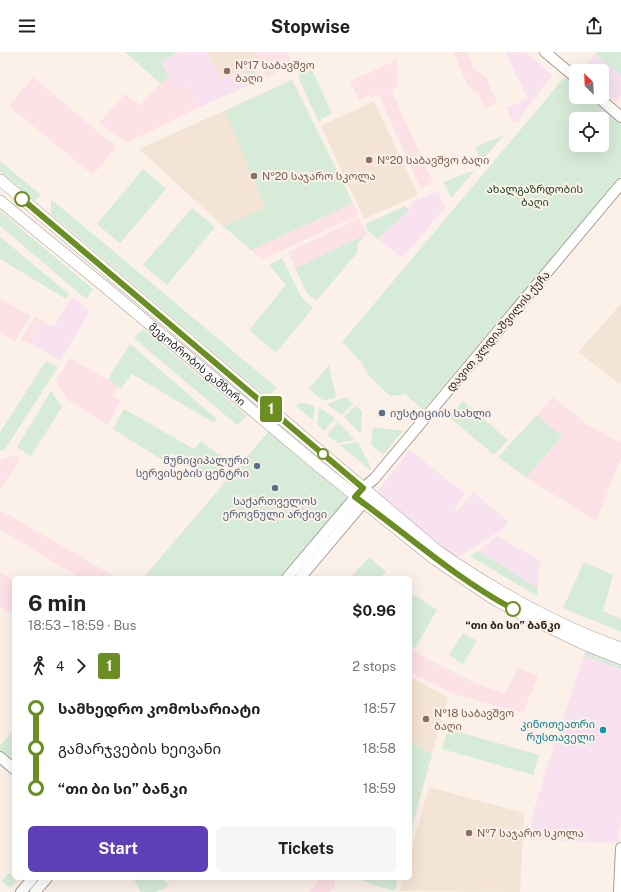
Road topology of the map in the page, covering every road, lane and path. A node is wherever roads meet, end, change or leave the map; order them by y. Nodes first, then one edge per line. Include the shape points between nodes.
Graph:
1 (545, 52) edge
2 (569, 72) edge
3 (606, 104) edge
4 (621, 116) edge
5 (0, 180) edge
6 (621, 184) edge
7 (0, 201) edge
8 (363, 495) junction
9 (289, 576) edge
10 (302, 576) edge
11 (621, 648) edge
12 (621, 659) edge
13 (0, 758) edge
14 (12, 767) edge
15 (621, 848) edge
16 (31, 880) edge
17 (44, 880) edge
18 (21, 892) edge
19 (35, 892) edge
20 (619, 892) edge

1 - 2 main road
3 - 4 main road
5 - 8 main road, მეგობრობის გამზირი
6 - 8 main road, დავით კლდიაშვილის ქუჩა
7 - 8 main road, მეგობრობის გამზირი
8 - 9 main road
8 - 10 main road
8 - 11 main road, მეგობრობის გამზირი via 471,574 549,619
8 - 12 main road, მეგობრობის გამზირი via 433,558 492,598 550,629
13 - 14 main road
15 - 20 main road
16 - 18 main road
17 - 19 main road

